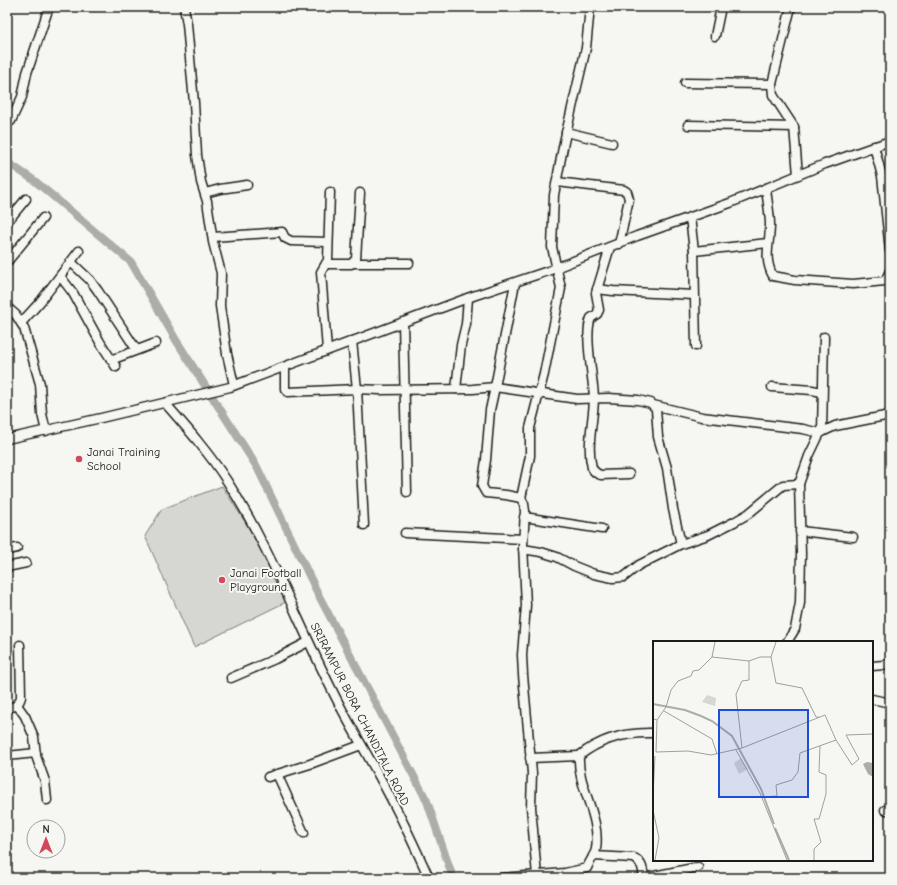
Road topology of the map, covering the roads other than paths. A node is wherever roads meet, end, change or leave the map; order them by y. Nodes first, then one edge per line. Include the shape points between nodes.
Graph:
1 (49, 7) edge
2 (184, 7) edge
3 (590, 7) edge
4 (721, 7) edge
5 (791, 7) edge
6 (715, 36) dead end
7 (685, 83) dead end
8 (772, 84) junction
9 (11, 121) dead end
10 (688, 125) dead end
11 (794, 128) junction
12 (566, 132) junction
13 (890, 141) edge
14 (612, 143) dead end
15 (874, 146) junction
16 (798, 175) junction
17 (557, 182) junction
18 (247, 185) dead end
19 (766, 188) junction
20 (330, 192) dead end
21 (205, 193) junction
22 (360, 193) dead end
23 (26, 199) dead end
24 (690, 217) junction
25 (43, 218) dead end
26 (7, 222) edge
27 (212, 237) junction
28 (328, 242) junction
29 (768, 243) junction
30 (619, 244) junction
31 (610, 247) junction
32 (79, 251) dead end
33 (694, 251) junction
34 (890, 251) edge
35 (7, 262) edge
36 (71, 262) junction
37 (353, 263) junction
38 (409, 263) dead end
39 (326, 264) junction
40 (556, 268) junction
41 (890, 271) edge
42 (60, 276) junction
43 (515, 282) junction
44 (597, 289) junction
45 (694, 295) junction
46 (468, 298) junction
47 (7, 307) edge
48 (403, 322) junction
49 (21, 323) junction
50 (824, 338) dead end
51 (352, 341) junction
52 (156, 343) dead end
53 (696, 346) dead end
54 (136, 349) junction
55 (327, 350) junction
56 (111, 360) junction
57 (285, 367) junction
58 (116, 368) dead end
59 (234, 385) junction
60 (495, 387) junction
61 (772, 387) dead end
62 (357, 389) junction
63 (456, 389) junction
64 (405, 390) junction
65 (822, 392) junction
66 (539, 394) junction
67 (594, 399) junction
68 (165, 403) junction
69 (653, 405) junction
70 (890, 415) edge
71 (46, 431) junction
72 (821, 433) junction
73 (7, 439) edge
74 (629, 474) dead end
75 (799, 484) junction
76 (407, 492) dead end
77 (521, 498) junction
78 (524, 517) junction
79 (364, 525) dead end
80 (602, 529) dead end
81 (800, 531) junction
82 (405, 533) dead end
83 (853, 537) dead end
84 (523, 539) junction
85 (681, 544) junction
86 (17, 548) dead end
87 (523, 549) junction
88 (7, 550) edge
89 (26, 563) dead end
90 (7, 567) edge
91 (788, 641) edge
92 (308, 642) junction
93 (20, 645) dead end
94 (890, 662) edge
95 (873, 666) edge
96 (231, 678) dead end
97 (873, 699) edge
98 (890, 703) edge
99 (17, 705) junction
100 (7, 708) edge
101 (653, 733) edge
102 (361, 745) junction
103 (36, 753) junction
104 (7, 756) edge
105 (579, 756) junction
106 (530, 758) junction
107 (277, 774) junction
108 (268, 777) dead end
109 (47, 800) dead end
110 (304, 833) dead end
111 (593, 856) junction
112 (698, 867) dead end
113 (537, 876) junction
114 (429, 878) edge
115 (501, 878) edge
116 (644, 878) edge

1 - 9 street via 27,72 22,97
2 - 21 street via 197,155
3 - 12 street via 586,48
4 - 6 street
5 - 8 street
7 - 8 street
8 - 11 street via 773,95
10 - 11 street
11 - 16 street
12 - 14 street
12 - 17 street
13 - 15 street
15 - 16 street
15 - 34 street via 882,176
16 - 19 street
17 - 30 street via 627,192 629,199
17 - 40 street via 552,247
18 - 21 street
19 - 24 street
19 - 29 street via 770,225
20 - 28 street
21 - 27 street
22 - 37 street via 357,250
23 - 26 street
24 - 30 street
24 - 33 street
25 - 35 street
27 - 28 street via 282,232 284,237 291,241
27 - 59 street via 221,273 222,327
28 - 39 street
29 - 33 street
29 - 41 street via 768,267 773,276 853,284 885,281
30 - 31 street
31 - 40 street
31 - 44 street
32 - 36 street
33 - 45 street
36 - 42 street
36 - 54 street via 90,280
37 - 38 street
37 - 39 street
39 - 55 street via 321,272
40 - 43 street
40 - 66 street via 561,288
42 - 49 street
42 - 56 street via 73,292
43 - 46 street
43 - 60 street
44 - 45 street
44 - 67 street via 599,310 591,318 588,334
45 - 53 street
46 - 48 street
46 - 63 street
47 - 49 street
48 - 51 street
48 - 64 street
49 - 71 street via 40,384
50 - 65 street
51 - 55 street
51 - 62 street
52 - 54 street
54 - 56 street
55 - 57 street
56 - 58 street
57 - 59 street
57 - 62 street via 285,389 288,392
59 - 68 street
60 - 63 street
60 - 66 street
60 - 77 street via 482,486 486,493
61 - 65 street
62 - 64 street
62 - 79 street
63 - 64 street
64 - 76 street
65 - 72 street
66 - 67 street
66 - 77 street via 530,428 530,456
67 - 69 street via 638,400
67 - 74 street via 590,436 594,471 601,475
68 - 71 street
68 - 92 street, SRIRAMPUR BORA CHANDITALA ROAD via 207,451 237,497 271,560
69 - 72 street via 702,417
69 - 85 street via 656,409 658,437 667,468
70 - 72 street via 835,426
71 - 73 street
72 - 75 street
75 - 81 street
75 - 85 street via 783,485 748,514 708,535
77 - 78 street via 524,504
78 - 80 street
78 - 84 street
81 - 83 street
81 - 91 street via 800,603 795,629
82 - 84 street
84 - 87 street
85 - 87 street via 624,577 613,578 594,574 542,552
86 - 88 street
87 - 106 street via 526,605 522,675
89 - 90 street
92 - 96 street
92 - 102 street, SRIRAMPUR BORA CHANDITALA ROAD
93 - 99 street via 21,697
94 - 95 street
97 - 98 street
99 - 100 street
99 - 103 street via 30,724
101 - 105 street via 622,734 586,750
102 - 107 street
102 - 114 street, SRIRAMPUR BORA CHANDITALA ROAD via 388,792
103 - 104 street
103 - 109 street via 45,781
105 - 106 street
105 - 111 street via 578,767 596,828 596,850
106 - 113 street
107 - 108 street
107 - 110 street
111 - 113 street via 586,868
111 - 116 street via 639,860
112 - 116 street
113 - 115 street

